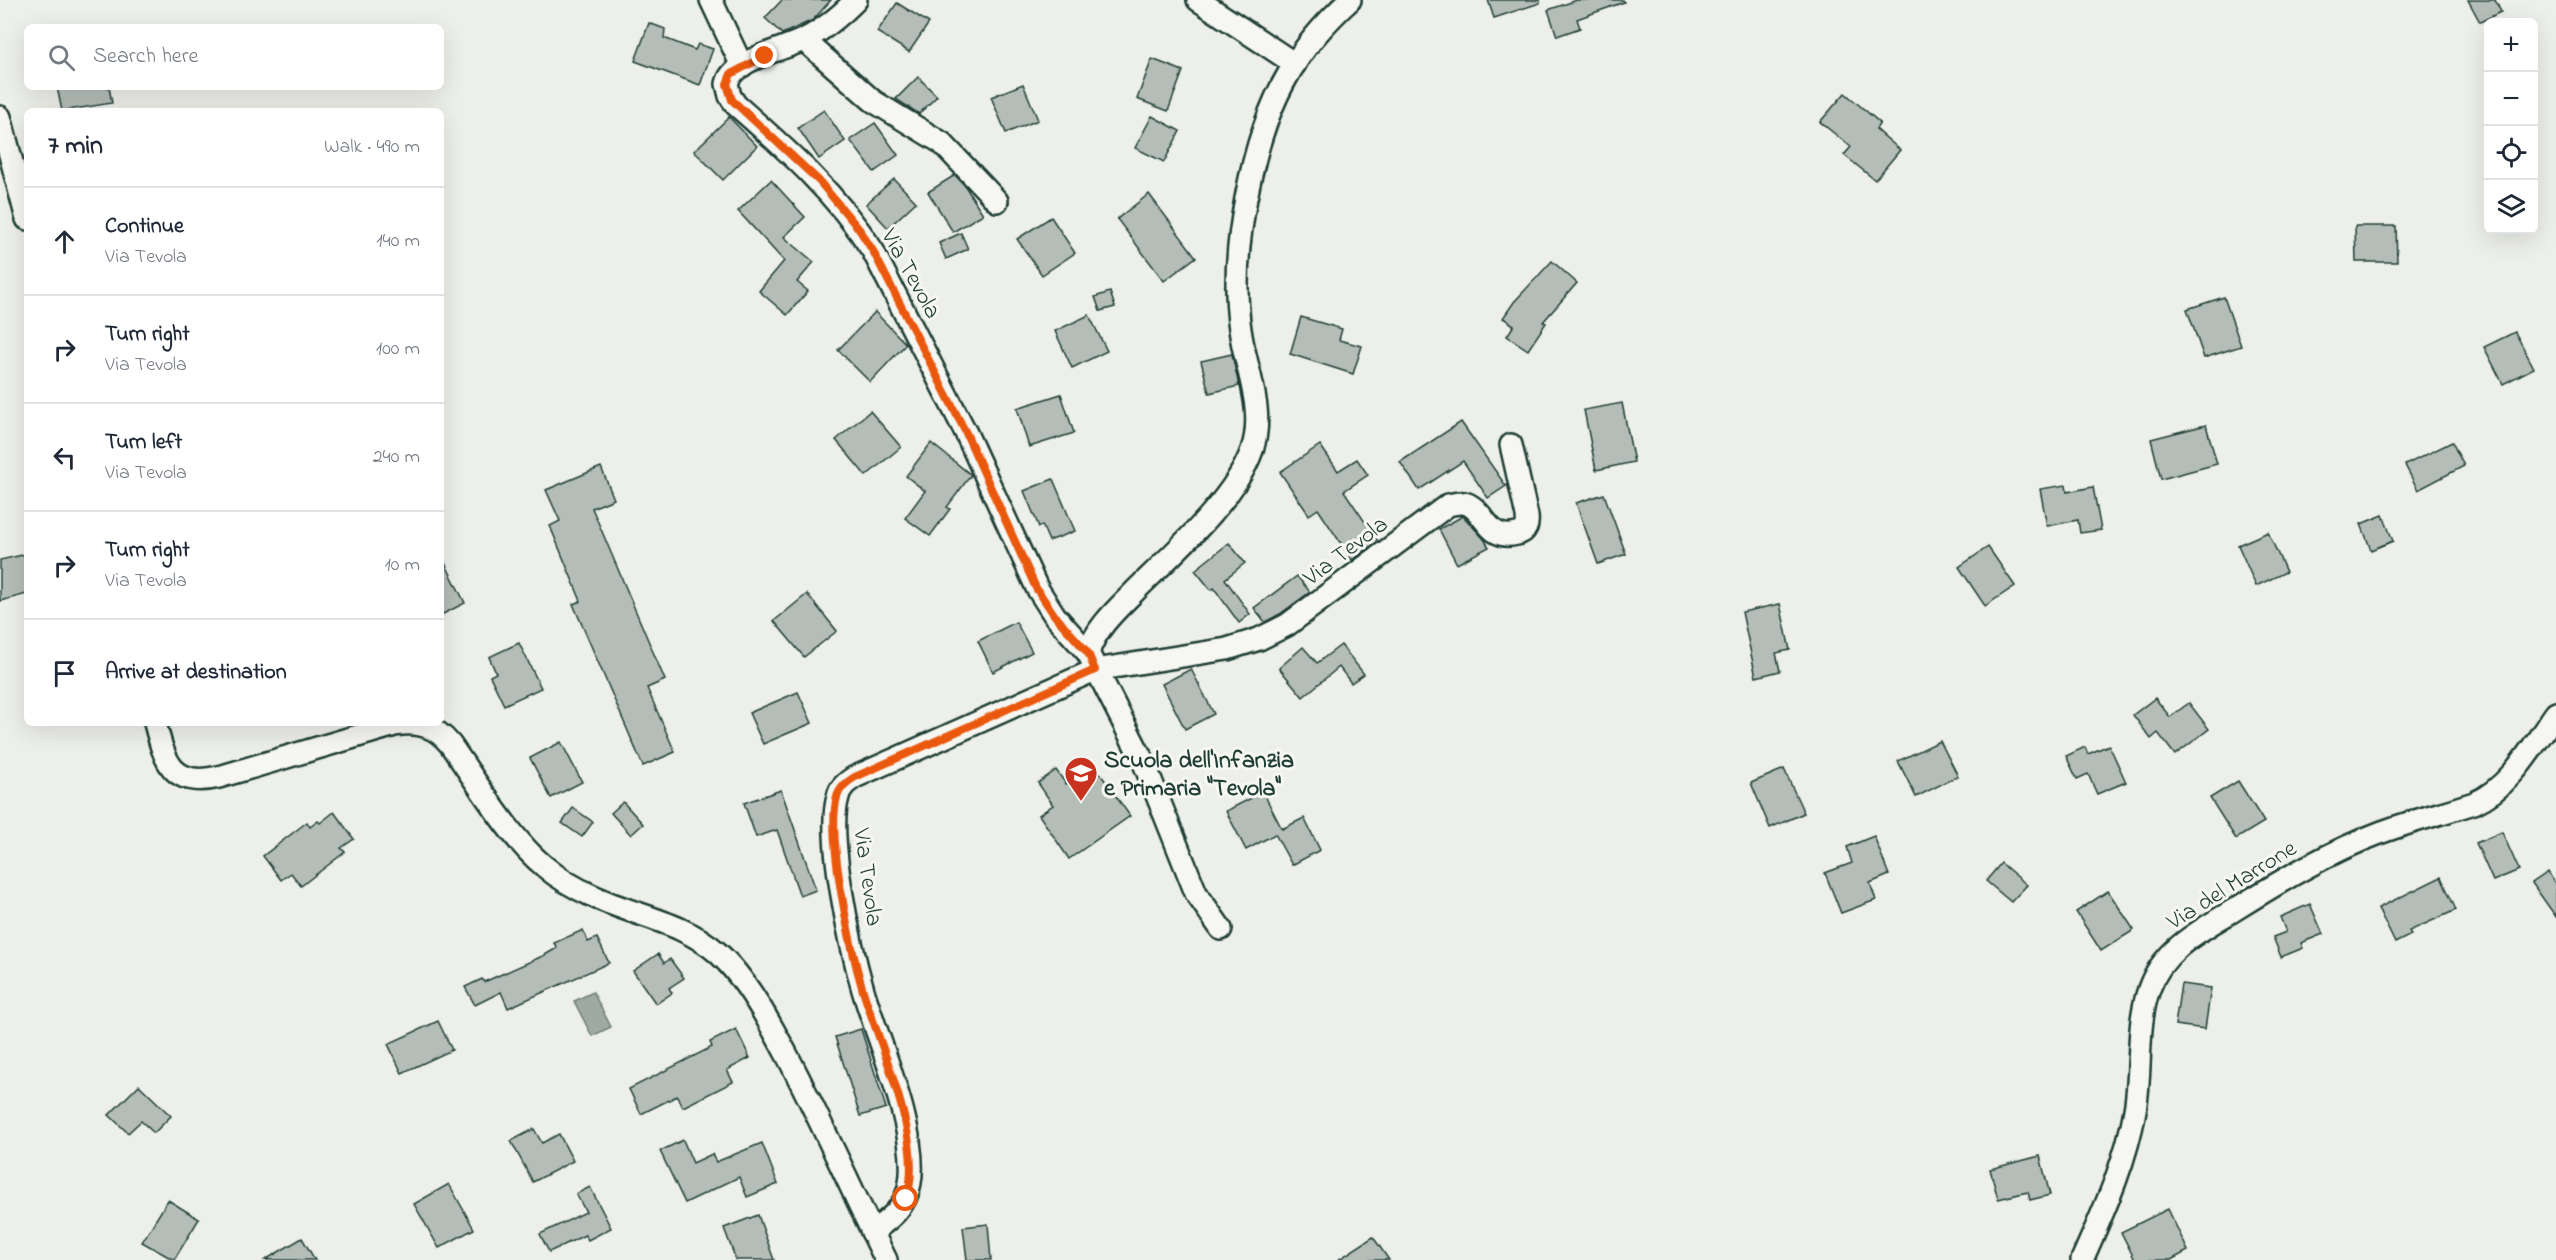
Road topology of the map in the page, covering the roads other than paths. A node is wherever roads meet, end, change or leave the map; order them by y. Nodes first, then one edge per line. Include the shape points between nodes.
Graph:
1 (711, 0) edge
2 (856, 0) edge
3 (1198, 0) edge
4 (1350, 0) edge
5 (804, 40) junction
6 (1295, 64) junction
7 (742, 66) junction
8 (0, 117) edge
9 (998, 201) dead end
10 (24, 208) edge
11 (1511, 445) dead end
12 (1091, 662) junction
13 (2556, 713) edge
14 (157, 726) edge
15 (392, 726) edge
16 (426, 726) edge
17 (1221, 929) dead end
18 (872, 1232) junction
19 (886, 1260) edge
20 (2082, 1260) edge

1 - 7 street
2 - 5 street
3 - 6 street
4 - 6 street
5 - 7 street
5 - 9 street via 873,101 942,143
6 - 12 street via 1272,108 1257,156 1238,272 1240,328 1256,407 1252,451 1230,489 1202,522 1102,626
7 - 12 street, Via Tevola via 728,79 732,100 819,181 859,229 966,433 1036,588
8 - 10 street
11 - 12 street, Via Tevola via 1527,516 1524,532 1510,535 1496,531 1470,505 1452,504 1269,635 1227,649
12 - 17 street, Via Tevola via 1144,763 1196,893
12 - 18 street, Via Tevola via 855,777 840,791 836,847 850,936 903,1119 911,1161 906,1199 898,1211
13 - 20 street, Via del Marrone via 2508,778 2487,796 2382,832 2324,857 2172,951 2157,971 2147,995 2132,1128 2112,1191
14 - 15 street via 172,768 180,775 198,780
16 - 18 street via 450,744 520,841 545,868 596,898 684,931 724,959 780,1042
18 - 19 street

